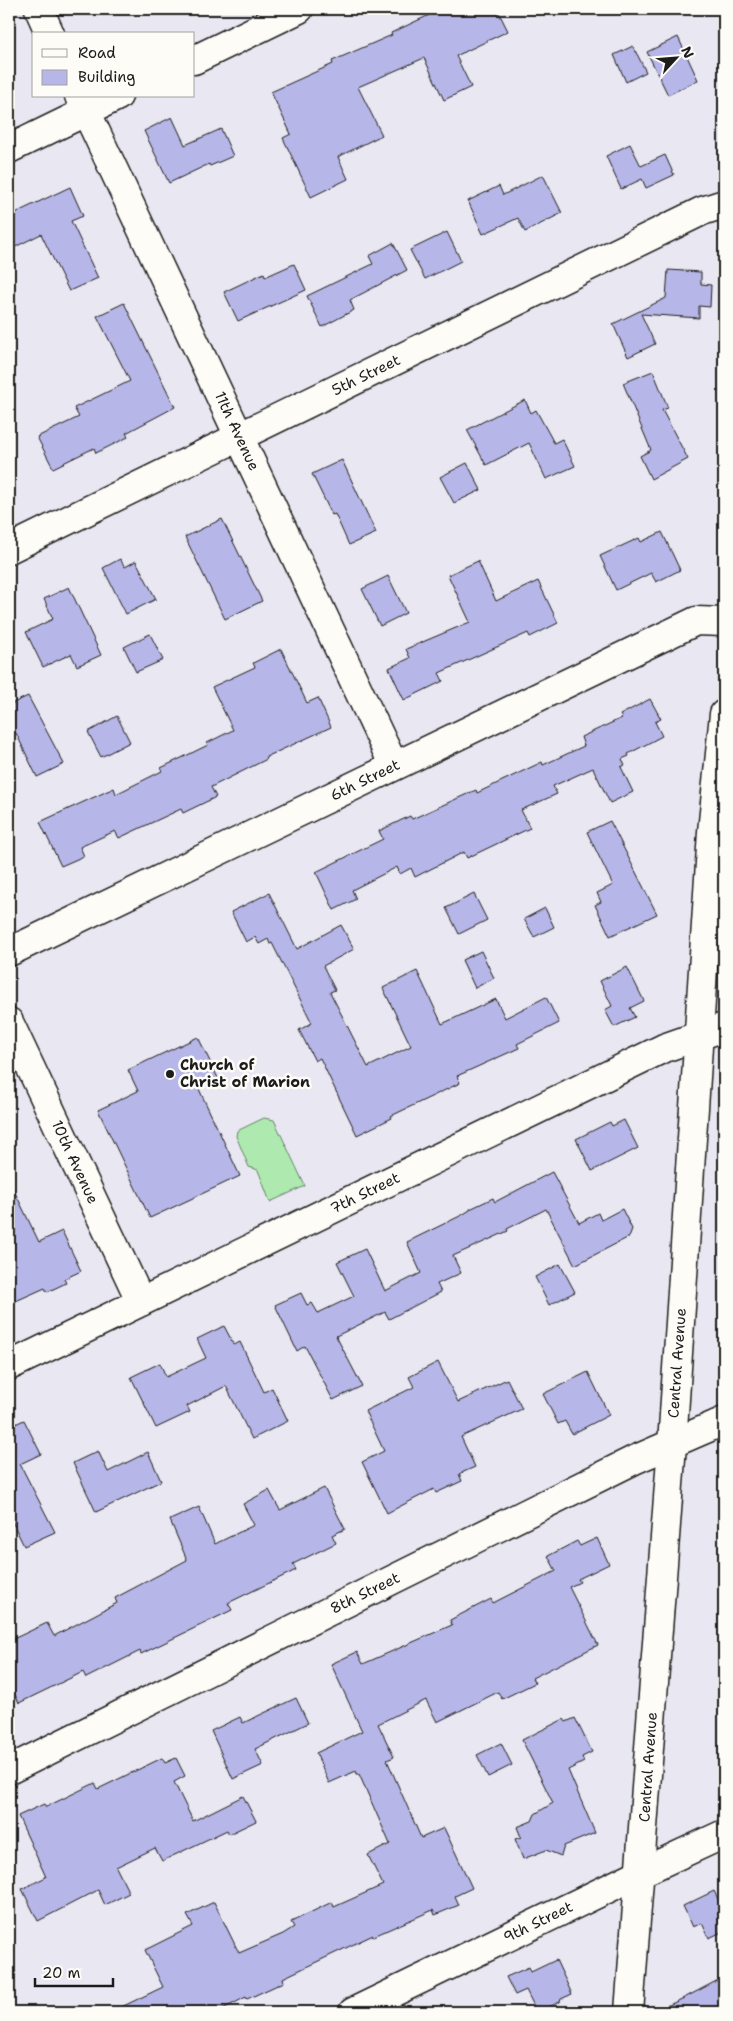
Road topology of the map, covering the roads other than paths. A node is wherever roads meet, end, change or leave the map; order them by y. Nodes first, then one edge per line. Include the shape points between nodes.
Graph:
1 (39, 9) edge
2 (299, 9) edge
3 (49, 32) edge
4 (195, 60) edge
5 (109, 98) edge
6 (83, 104) edge
7 (9, 149) edge
8 (724, 204) edge
9 (240, 436) junction
10 (9, 549) edge
11 (724, 622) edge
12 (724, 714) edge
13 (394, 766) junction
14 (9, 952) edge
15 (9, 1022) edge
16 (712, 1031) edge
17 (141, 1302) junction
18 (9, 1366) edge
19 (724, 1421) edge
20 (672, 1445) junction
21 (9, 1770) edge
22 (724, 1834) edge
23 (640, 1872) junction
24 (353, 2012) edge
25 (629, 2012) edge

1 - 3 street
2 - 4 street
5 - 6 street
6 - 7 street
6 - 9 street, 11th Avenue
8 - 9 street, 5th Street via 702,211
9 - 10 street, 5th Street
9 - 13 street, 11th Avenue
11 - 13 street, 6th Street via 696,621
12 - 16 street, Central Avenue via 712,832
13 - 14 street, 6th Street
15 - 17 street, 10th Avenue
16 - 17 street, 7th Street via 664,1048
16 - 20 street, Central Avenue
17 - 18 street, 7th Street
19 - 20 street, 8th Street
20 - 21 street, 8th Street
20 - 23 street, Central Avenue
22 - 23 street, 9th Street
23 - 24 street, 9th Street
23 - 25 street, Central Avenue

